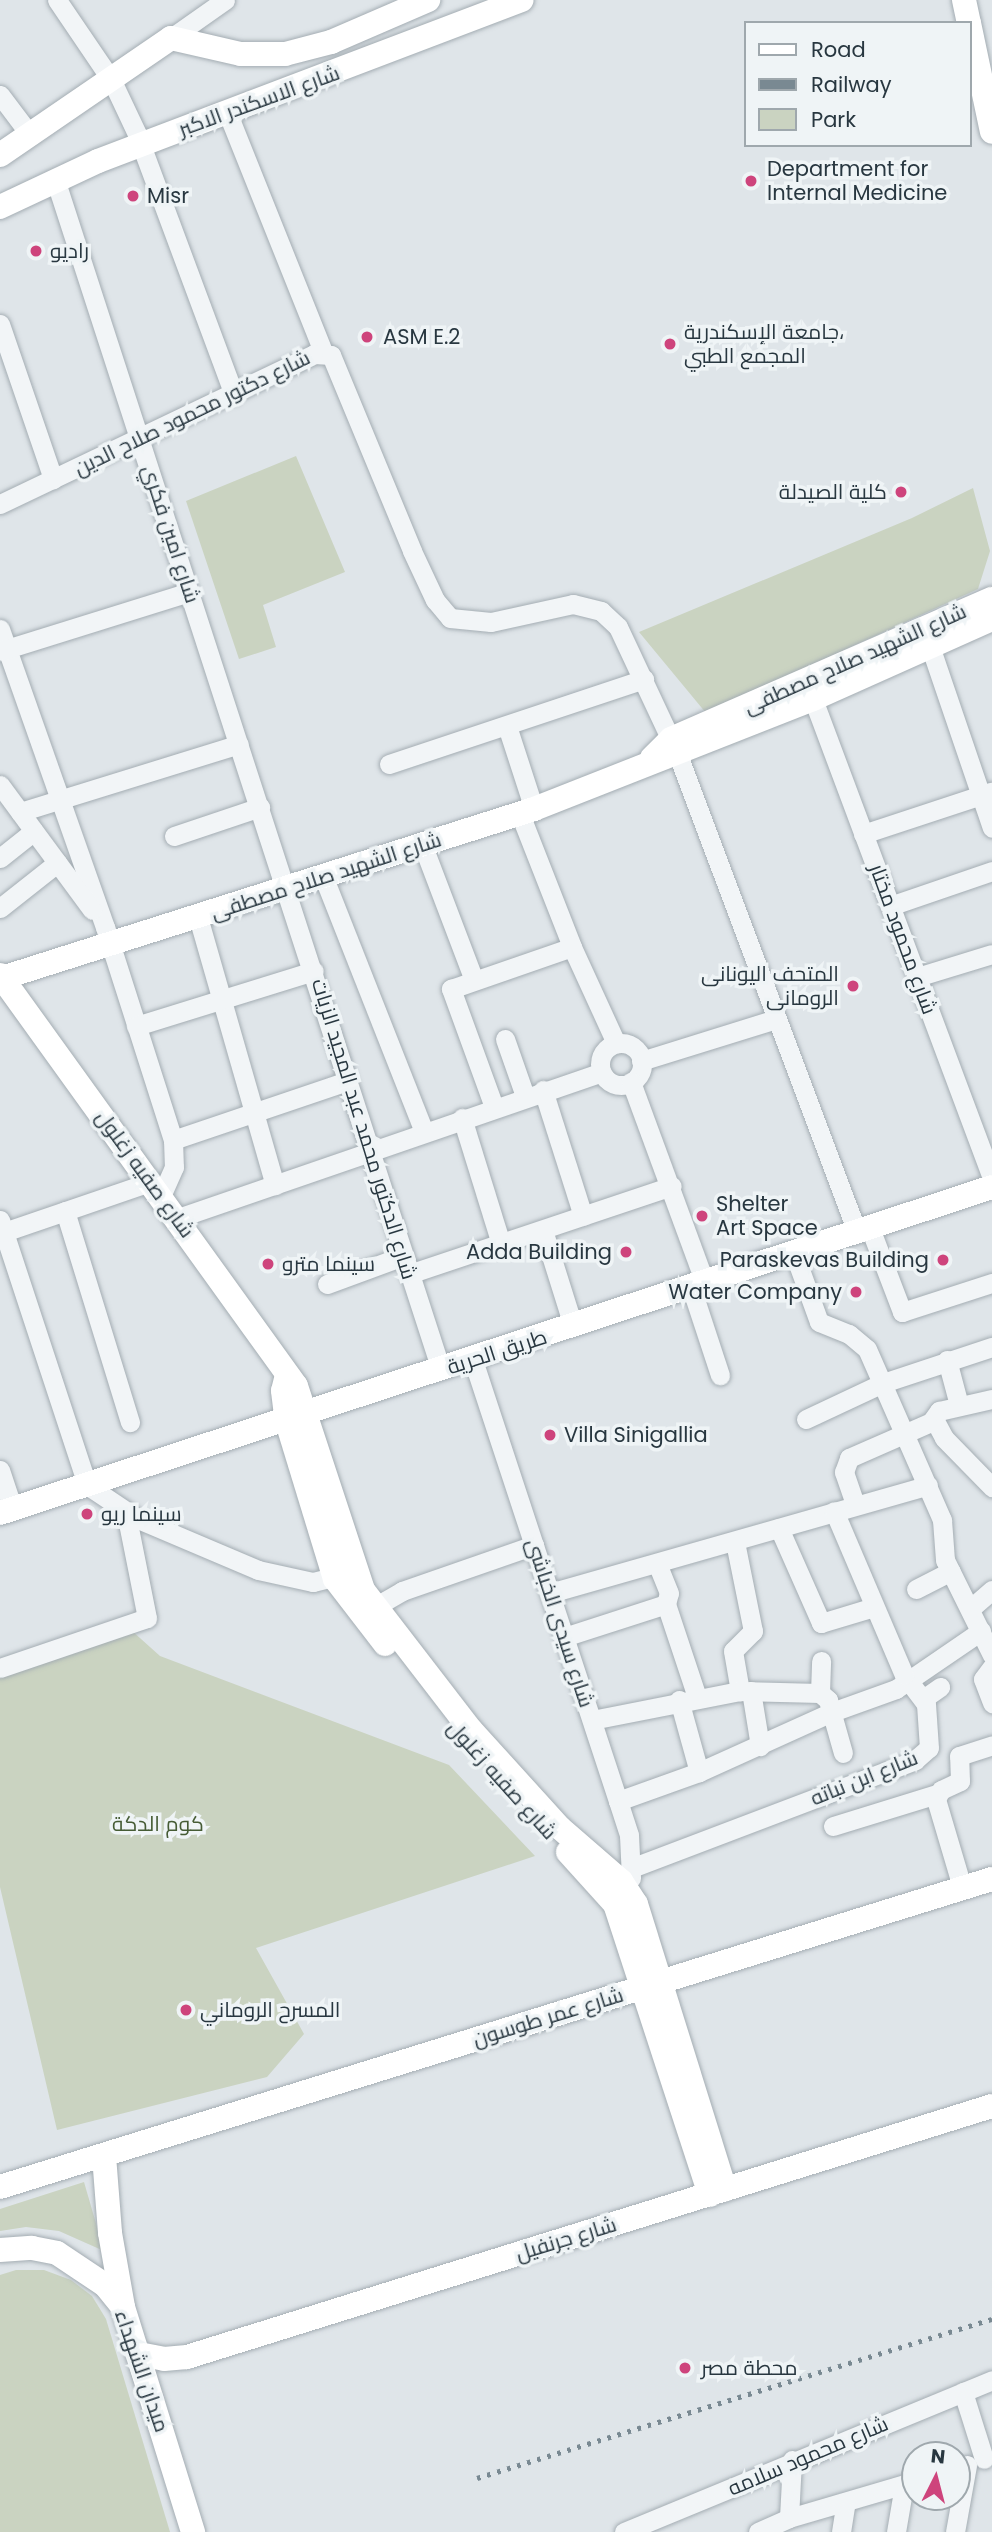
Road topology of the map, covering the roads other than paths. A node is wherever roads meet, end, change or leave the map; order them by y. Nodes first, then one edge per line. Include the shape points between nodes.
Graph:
1 (57, 0) edge
2 (225, 0) edge
3 (428, 0) edge
4 (521, 0) edge
5 (964, 0) edge
6 (969, 21) edge
7 (971, 29) edge
8 (171, 38) junction
9 (986, 76) edge
10 (112, 81) junction
11 (0, 95) edge
12 (228, 114) junction
13 (992, 132) edge
14 (31, 136) junction
15 (141, 144) junction
16 (0, 155) edge
17 (55, 179) junction
18 (0, 207) edge
19 (0, 324) edge
20 (323, 352) junction
21 (234, 395) junction
22 (141, 440) junction
23 (53, 479) junction
24 (0, 504) edge
25 (189, 592) junction
26 (992, 599) edge
27 (992, 620) edge
28 (0, 629) edge
29 (930, 646) junction
30 (4, 650) edge
31 (644, 679) junction
32 (813, 699) junction
33 (506, 726) junction
34 (239, 744) junction
35 (674, 747) junction
36 (389, 764) dead end
37 (986, 793) edge
38 (60, 800) junction
39 (8, 801) edge
40 (260, 807) junction
41 (527, 811) junction
42 (992, 828) edge
43 (34, 831) junction
44 (863, 834) junction
45 (174, 836) dead end
46 (424, 846) junction
47 (0, 858) edge
48 (57, 863) junction
49 (992, 871) edge
50 (324, 877) junction
51 (287, 889) junction
52 (890, 906) junction
53 (0, 908) edge
54 (198, 917) junction
55 (108, 936) junction
56 (572, 947) junction
57 (992, 954) edge
58 (314, 971) junction
59 (1, 977) edge
60 (917, 977) junction
61 (474, 981) junction
62 (221, 1000) junction
63 (776, 1019) junction
64 (136, 1026) junction
65 (505, 1039) dead end
66 (616, 1043) junction
67 (641, 1061) junction
68 (602, 1072) junction
69 (347, 1081) junction
70 (631, 1082) junction
71 (534, 1093) junction
72 (494, 1107) junction
73 (254, 1113) junction
74 (462, 1118) junction
75 (424, 1132) junction
76 (173, 1140) junction
77 (369, 1151) junction
78 (992, 1178) edge
79 (275, 1185) junction
80 (672, 1186) junction
81 (992, 1187) edge
82 (156, 1189) junction
83 (65, 1211) junction
84 (583, 1216) junction
85 (178, 1218) junction
86 (2, 1226) edge
87 (543, 1230) junction
88 (863, 1230) junction
89 (502, 1244) junction
90 (794, 1253) junction
91 (406, 1265) junction
92 (992, 1283) edge
93 (327, 1284) dead end
94 (698, 1285) junction
95 (573, 1326) junction
96 (992, 1347) edge
97 (473, 1360) junction
98 (947, 1360) junction
99 (441, 1370) junction
100 (720, 1375) dead end
101 (883, 1382) junction
102 (992, 1399) edge
103 (959, 1405) junction
104 (298, 1417) junction
105 (806, 1419) dead end
106 (934, 1419) junction
107 (130, 1422) dead end
108 (907, 1433) junction
109 (0, 1470) edge
110 (87, 1485) junction
111 (929, 1485) junction
112 (992, 1486) edge
113 (855, 1504) junction
114 (7, 1511) edge
115 (834, 1511) junction
116 (126, 1513) junction
117 (779, 1528) junction
118 (735, 1542) junction
119 (534, 1545) junction
120 (657, 1563) junction
121 (951, 1571) junction
122 (344, 1575) junction
123 (916, 1589) dead end
124 (992, 1590) edge
125 (550, 1593) junction
126 (666, 1604) junction
127 (874, 1607) junction
128 (970, 1609) junction
129 (373, 1616) junction
130 (981, 1631) junction
131 (564, 1637) junction
132 (992, 1655) edge
133 (821, 1661) dead end
134 (992, 1667) edge
135 (0, 1668) edge
136 (908, 1682) junction
137 (940, 1687) dead end
138 (745, 1691) junction
139 (820, 1693) junction
140 (688, 1699) junction
141 (923, 1699) junction
142 (992, 1703) edge
143 (832, 1712) junction
144 (592, 1720) junction
145 (992, 1745) edge
146 (760, 1746) junction
147 (843, 1753) dead end
148 (699, 1772) junction
149 (937, 1794) junction
150 (618, 1801) junction
151 (833, 1826) dead end
152 (992, 1879) edge
153 (625, 1887) junction
154 (962, 1887) junction
155 (653, 1984) junction
156 (992, 2106) edge
157 (104, 2156) junction
158 (0, 2187) edge
159 (717, 2192) junction
160 (0, 2250) edge
161 (123, 2307) junction
162 (139, 2354) junction
163 (992, 2381) edge
164 (963, 2392) junction
165 (792, 2460) junction
166 (975, 2462) edge
167 (901, 2485) edge
168 (846, 2502) junction
169 (902, 2511) edge
170 (789, 2518) junction
171 (668, 2524) edge
172 (192, 2532) edge
173 (624, 2532) edge
174 (758, 2532) edge
175 (841, 2532) edge
176 (896, 2532) edge
177 (955, 2532) edge

1 - 10 street
2 - 8 street
3 - 8 main road, شارع الاسكندر الاكبر via 331,42 285,54 241,54
4 - 12 main road, شارع الاسكندر الاكبر
5 - 6 main road
7 - 9 main road
8 - 10 main road
9 - 13 main road
10 - 14 main road
10 - 15 street
11 - 14 street
12 - 15 main road, شارع الاسكندر الاكبر
12 - 20 street
14 - 16 main road
15 - 17 main road, شارع الاسكندر الاكبر
15 - 21 street
17 - 18 main road, شارع الاسكندر الاكبر
17 - 22 street, شارع امين فكري
19 - 23 street
20 - 21 street, شارع دكتور محمود صلاح الدين
20 - 31 street, شارع دكتور محمود صلاح الدين via 334,359 435,600 450,618 471,623 573,604 594,608 618,627
21 - 22 street, شارع دكتور محمود صلاح الدين
22 - 23 street, شارع دكتور محمود صلاح الدين
22 - 25 street, شارع امين فكري
23 - 24 street, شارع دكتور محمود صلاح الدين
25 - 30 street
25 - 34 street, شارع امين فكري
26 - 35 main road, شارع الشهيد صلاح مصطفى
27 - 29 main road, شارع الشهيد صلاح مصطفى
28 - 30 street
29 - 32 main road, شارع الشهيد صلاح مصطفى
29 - 37 street
30 - 38 street
31 - 33 street
31 - 35 street
32 - 35 main road, شارع الشهيد صلاح مصطفى
32 - 44 street, شارع محمود مختار
33 - 36 street
33 - 41 street
34 - 38 street
34 - 40 street, شارع امين فكري
35 - 41 main road, شارع الشهيد صلاح مصطفى via 648,764
35 - 63 street
37 - 42 street
37 - 44 street
38 - 39 street
38 - 55 street
39 - 43 street
40 - 45 street
40 - 51 street, شارع امين فكري
41 - 46 main road, شارع الشهيد صلاح مصطفى
41 - 56 street
43 - 47 street
43 - 48 street
44 - 52 street, شارع محمود مختار
46 - 50 main road, شارع الشهيد صلاح مصطفى
46 - 61 street
48 - 53 street
48 - 55 street
49 - 52 street
50 - 51 main road, شارع الشهيد صلاح مصطفى
50 - 75 street
51 - 54 main road, شارع الشهيد صلاح مصطفى
51 - 58 street, شارع الدكتور محمد عبد المجيد الزيات
52 - 60 street, شارع محمود مختار
54 - 55 main road, شارع الشهيد صلاح مصطفى
54 - 62 street
55 - 59 main road, شارع الشهيد صلاح مصطفى
55 - 64 street
56 - 61 street
56 - 66 street
57 - 60 street
58 - 62 street
58 - 69 street, شارع الدكتور محمد عبد المجيد الزيات
59 - 82 main road, شارع صفيه زغلول
60 - 78 street, شارع محمود مختار
61 - 72 street via 454,987 452,993
62 - 64 street
62 - 73 street
63 - 67 street
63 - 88 street
64 - 76 street
65 - 71 street
66 - 67 street via 630,1045
66 - 68 street via 601,1058
67 - 70 street
68 - 70 street via 611,1082
68 - 71 street
69 - 73 street
69 - 77 street, شارع الدكتور محمد عبد المجيد الزيات
70 - 80 street
71 - 72 street
71 - 84 street
72 - 74 street
73 - 76 street
73 - 79 street
74 - 75 street
74 - 89 street
75 - 77 street
76 - 82 street via 174,1167
77 - 79 street
77 - 91 street, شارع الدكتور محمد عبد المجيد الزيات
79 - 85 street
80 - 84 street
80 - 94 street
81 - 88 main road, طريق الحرية
82 - 83 street
82 - 85 main road, شارع صفيه زغلول
83 - 86 street
83 - 107 street
84 - 87 street
85 - 104 main road, شارع صفيه زغلول via 287,1376
86 - 110 street
87 - 89 street
87 - 95 street
88 - 90 main road, طريق الحرية
88 - 92 street via 902,1312
89 - 91 street
90 - 94 main road, طريق الحرية
90 - 101 street via 819,1322 859,1340
91 - 93 street
91 - 99 street, شارع الدكتور محمد عبد المجيد الزيات
94 - 95 main road, طريق الحرية
94 - 100 street
95 - 97 main road, طريق الحرية
96 - 98 street
97 - 99 main road, طريق الحرية
97 - 119 street, شارع سيدى الخباشى
98 - 101 street
98 - 103 street
99 - 104 main road, طريق الحرية
101 - 105 street
101 - 108 street
102 - 103 street
103 - 106 street via 939,1411
104 - 110 main road, طريق الحرية
104 - 122 main road, شارع صفيه زغلول
106 - 108 street
106 - 112 street via 944,1438
108 - 111 street
108 - 113 street via 846,1463 844,1472
109 - 114 street
110 - 114 main road, طريق الحرية
110 - 116 street
111 - 113 street
111 - 121 street via 944,1526 942,1549
113 - 115 street
115 - 117 street
115 - 127 street
116 - 122 street via 258,1570 313,1582
116 - 135 street via 147,1618
117 - 118 street
117 - 127 street via 821,1623
118 - 120 street
118 - 138 street via 752,1631 733,1651
119 - 125 street, شارع سيدى الخباشى
119 - 129 street via 402,1591
120 - 125 street
120 - 126 street via 669,1593
121 - 123 street
121 - 128 street
122 - 129 main road, شارع صفيه زغلول
124 - 128 street
125 - 131 street, شارع سيدى الخباشى
126 - 131 street
126 - 140 street
127 - 136 street
128 - 130 street
129 - 153 main road, شارع صفيه زغلول via 454,1719
130 - 132 street
130 - 136 street
131 - 144 street, شارع سيدى الخباشى
133 - 139 street
134 - 142 street via 983,1679
136 - 141 street
136 - 143 street
137 - 141 street
138 - 139 street
138 - 140 street
138 - 146 street
139 - 143 street
140 - 144 street
140 - 148 street
141 - 153 street, شارع ابن نباته via 930,1739 925,1755
143 - 146 street
143 - 147 street
144 - 150 street, شارع سيدى الخباشى
145 - 149 street via 959,1756 958,1785
146 - 148 street
148 - 150 street
149 - 151 street
149 - 154 street
150 - 153 street, شارع سيدى الخباشى
152 - 154 main road, شارع عمر طوسون
153 - 155 main road, شارع صفيه زغلول
154 - 155 main road, شارع عمر طوسون
155 - 157 main road, شارع عمر طوسون
155 - 159 main road, شارع صفيه زغلول
156 - 159 main road, شارع جرنفيل
157 - 158 main road, شارع عمر طوسون
157 - 161 main road via 110,2234
159 - 162 main road, شارع جرنفيل via 187,2357
160 - 161 main road, ميدان الشهداء via 32,2248 57,2253 104,2285
161 - 162 main road, ميدان الشهداء
162 - 172 main road, ميدان الشهداء
163 - 164 street, شارع محمود سلامه
164 - 165 street, شارع محمود سلامه
164 - 166 street
165 - 170 street
165 - 171 street, شارع محمود سلامه
166 - 177 street
167 - 168 street
168 - 170 street
168 - 175 street
169 - 176 street
170 - 174 street
171 - 173 street, شارع محمود سلامه

